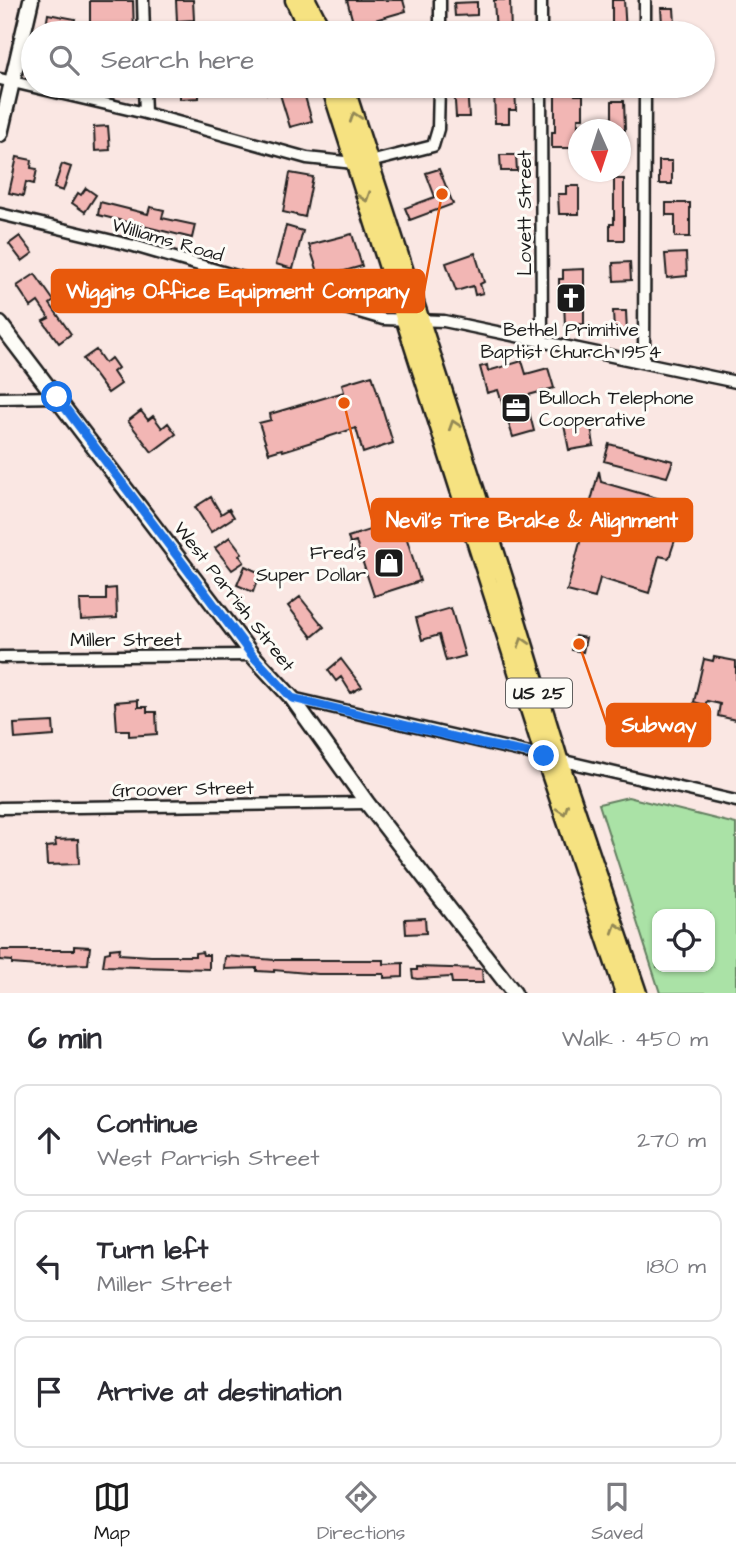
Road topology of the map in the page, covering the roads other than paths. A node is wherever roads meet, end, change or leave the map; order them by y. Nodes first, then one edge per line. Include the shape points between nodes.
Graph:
1 (31, 0) edge
2 (143, 0) edge
3 (294, 0) edge
4 (307, 0) edge
5 (440, 0) edge
6 (541, 0) edge
7 (645, 0) edge
8 (24, 21) edge
9 (144, 21) edge
10 (304, 21) edge
11 (318, 21) edge
12 (440, 21) edge
13 (541, 21) edge
14 (645, 21) edge
15 (21, 32) edge
16 (6, 80) edge
17 (82, 98) edge
18 (145, 98) edge
19 (335, 98) edge
20 (348, 98) edge
21 (439, 98) edge
22 (541, 98) edge
23 (645, 98) edge
24 (145, 113) junction
25 (0, 134) edge
26 (362, 163) junction
27 (0, 214) edge
28 (412, 321) junction
29 (0, 324) edge
30 (542, 341) junction
31 (644, 362) junction
32 (736, 382) edge
33 (57, 397) junction
34 (0, 398) edge
35 (252, 655) junction
36 (0, 657) edge
37 (292, 698) junction
38 (552, 757) junction
39 (736, 801) edge
40 (367, 803) junction
41 (0, 808) edge
42 (514, 993) edge
43 (624, 993) edge
44 (638, 993) edge

1 - 8 street
2 - 9 street
3 - 10 main road
4 - 11 main road
5 - 12 street
6 - 13 street
7 - 14 street
15 - 16 street
16 - 25 street
17 - 24 street
18 - 24 street
19 - 26 main road, US 25
26 -> 20 main road, US 25
21 - 26 street via 433,146
22 - 30 street, Lovett Street
23 - 31 street
24 - 26 street via 307,158
26 - 28 main road, US 25
27 - 28 street, Williams Road via 134,246 383,319
28 - 30 street, Williams Road via 444,321
28 - 38 main road, US 25 via 504,578
29 - 33 street, West Parrish Street
30 - 31 street, Williams Road
31 - 32 street, Williams Road
33 - 34 street
33 - 35 street, West Parrish Street
35 - 36 street, Miller Street
35 - 37 street, West Parrish Street
37 - 38 street
37 - 40 street, West Parrish Street
38 - 39 street
38 -> 43 main road, US 25
44 -> 38 main road, US 25
40 - 41 street, Groover Street
40 - 42 street, West Parrish Street

